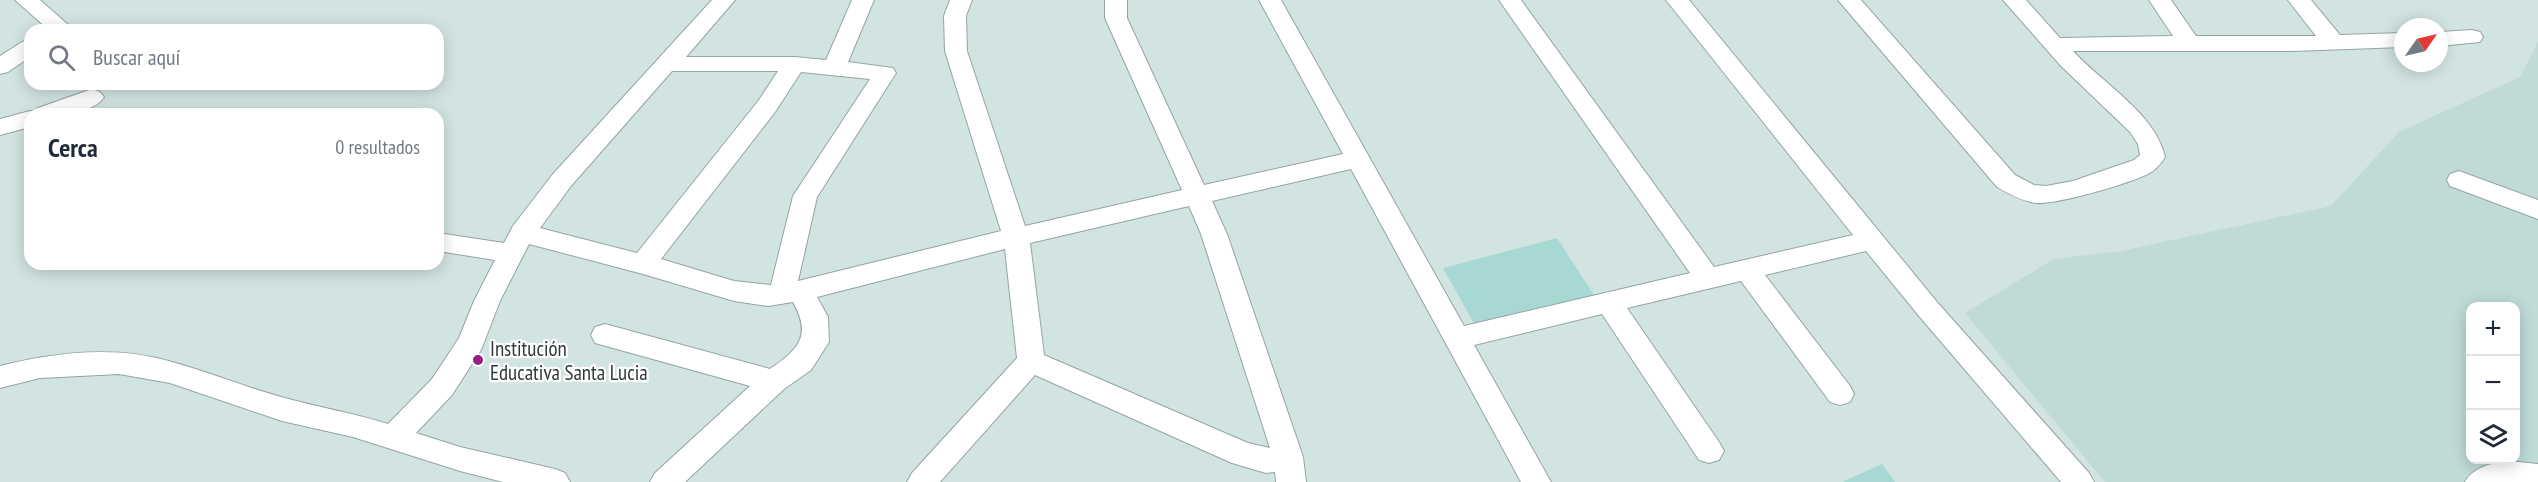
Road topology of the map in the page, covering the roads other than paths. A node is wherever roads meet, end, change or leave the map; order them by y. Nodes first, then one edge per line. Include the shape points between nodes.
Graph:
1 (26, 0) edge
2 (724, 0) edge
3 (863, 0) edge
4 (961, 0) edge
5 (1116, 0) edge
6 (1270, 0) edge
7 (1510, 0) edge
8 (1677, 0) edge
9 (1849, 0) edge
10 (2014, 0) edge
11 (2160, 0) edge
12 (2299, 0) edge
13 (54, 24) edge
14 (2472, 38) dead end
15 (2448, 39) edge
16 (2394, 40) edge
17 (2189, 43) junction
18 (2334, 43) junction
19 (2054, 45) junction
20 (24, 51) edge
21 (665, 64) junction
22 (795, 64) junction
23 (0, 67) edge
24 (834, 68) junction
25 (94, 98) edge
26 (64, 108) edge
27 (24, 121) edge
28 (0, 127) edge
29 (1358, 159) junction
30 (2459, 180) dead end
31 (1197, 197) junction
32 (2538, 210) edge
33 (1016, 237) junction
34 (1872, 240) junction
35 (444, 242) edge
36 (516, 243) junction
37 (643, 264) junction
38 (1747, 270) junction
39 (1708, 279) junction
40 (791, 293) junction
41 (1608, 302) junction
42 (606, 335) dead end
43 (1457, 338) junction
44 (1031, 361) junction
45 (0, 377) edge
46 (774, 381) junction
47 (1840, 394) dead end
48 (394, 437) junction
49 (1709, 451) dead end
50 (1290, 470) edge
51 (2538, 477) edge
52 (555, 482) edge
53 (664, 482) edge
54 (922, 482) edge
55 (1536, 482) edge
56 (2079, 482) edge
57 (2480, 482) edge

1 - 13 street
2 - 21 street
3 - 24 street
4 - 33 street via 955,16 956,51
5 - 31 street via 1116,18
6 - 29 street
7 - 39 street
8 - 34 street
9 - 19 street via 2006,181 2037,195 2053,194 2143,166 2153,158 2150,142 2138,126
10 - 19 street
11 - 17 street
12 - 18 street
14 - 15 street
16 - 18 street
17 - 18 street
17 - 19 street
20 - 23 street
21 - 22 street
21 - 36 street via 562,180
22 - 24 street
22 - 37 street
24 - 40 street via 885,73 805,196 794,234
25 - 26 street
27 - 28 street
29 - 31 street
29 - 43 street
30 - 32 street
31 - 33 street
31 - 50 street via 1214,234
33 - 40 street
33 - 44 street
34 - 38 street
34 - 56 street
35 - 36 street
36 - 37 street
36 - 48 street via 465,351 442,387
37 - 40 street via 734,291 768,296
38 - 39 street
38 - 47 street
39 - 41 street
40 - 46 street via 815,317 815,342 801,362
41 - 43 street
41 - 49 street
42 - 46 street
43 - 55 street
44 - 50 street via 1242,454
44 - 54 street
45 - 48 street via 40,367 119,363 170,372 282,410
46 - 53 street
48 - 52 street via 460,459
51 - 57 street via 2491,475

